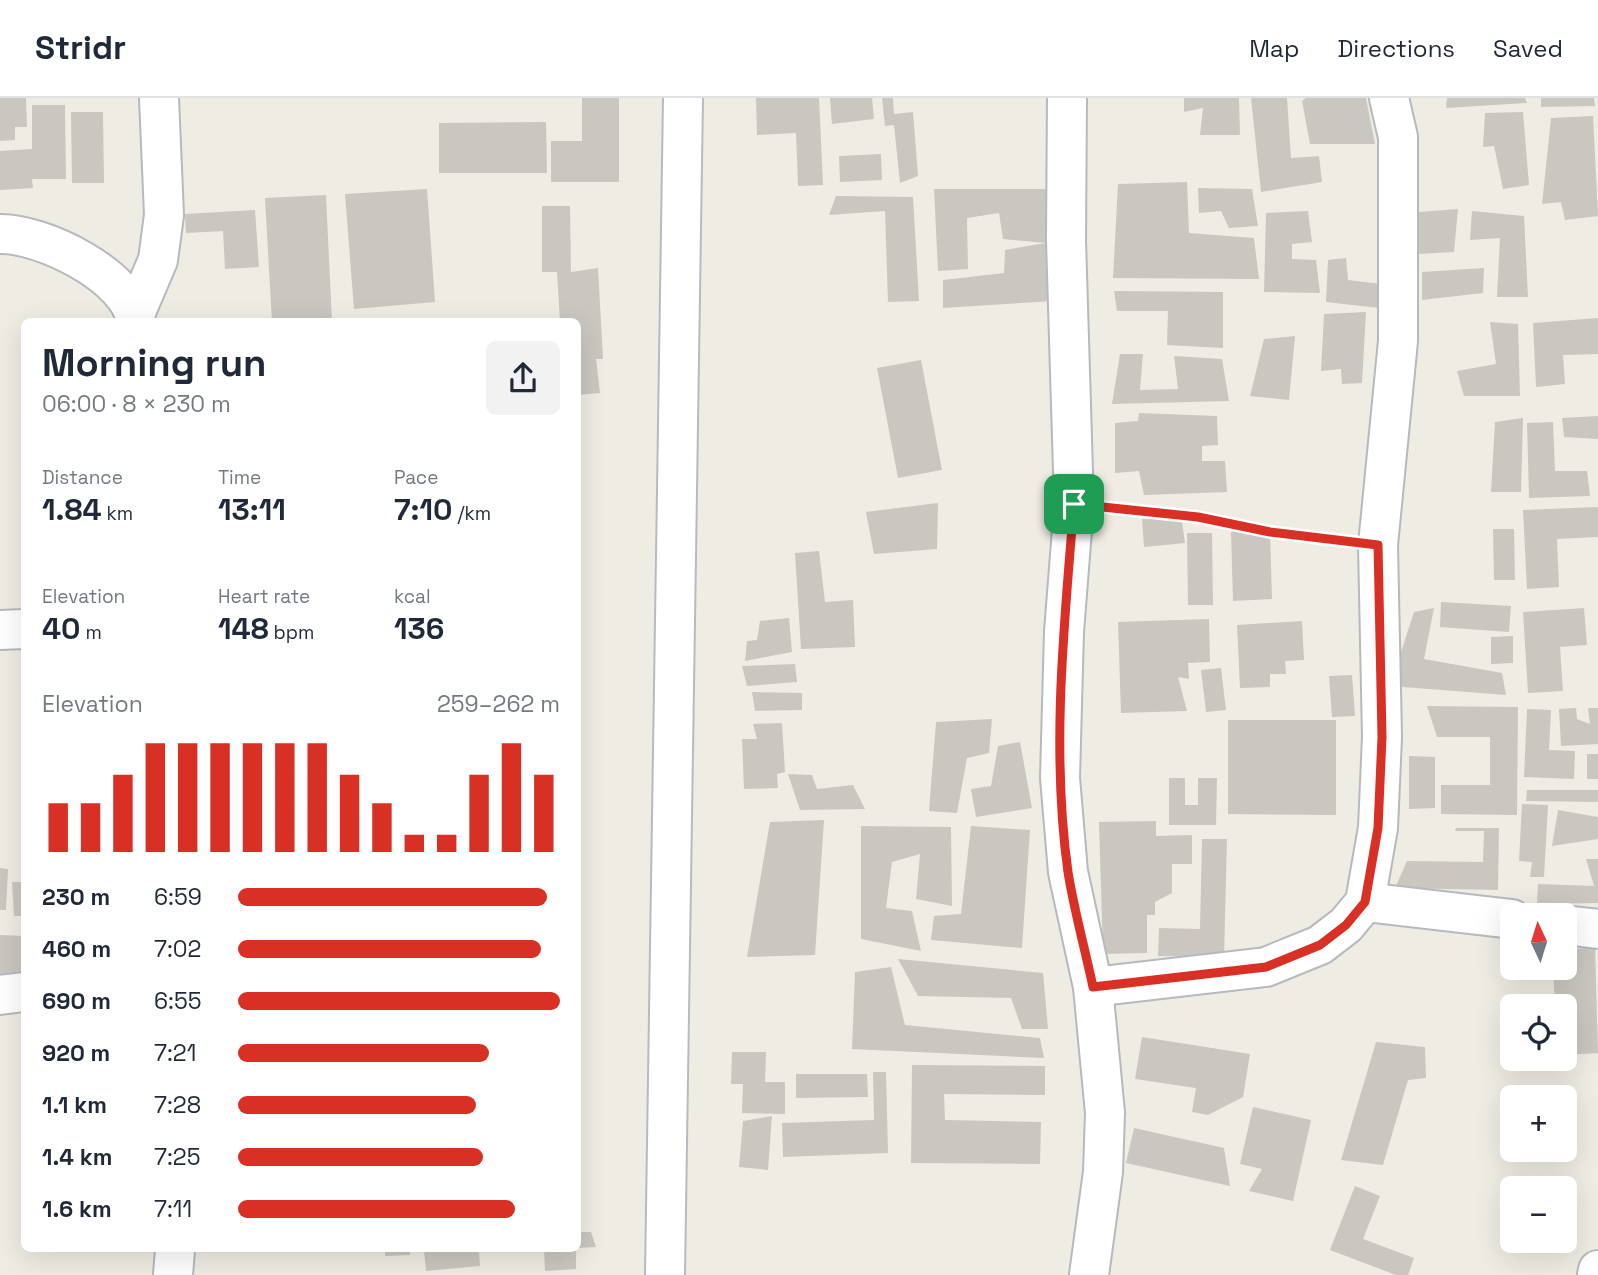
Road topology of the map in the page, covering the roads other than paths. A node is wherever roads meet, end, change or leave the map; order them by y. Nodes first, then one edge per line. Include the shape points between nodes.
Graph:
1 (159, 98) edge
2 (683, 98) edge
3 (1067, 98) edge
4 (1389, 98) edge
5 (0, 234) edge
6 (136, 318) edge
7 (21, 629) edge
8 (0, 630) edge
9 (1365, 902) junction
10 (1500, 918) edge
11 (1577, 927) edge
12 (1598, 929) edge
13 (1093, 987) junction
14 (21, 992) edge
15 (0, 995) edge
16 (175, 1252) edge
17 (173, 1275) edge
18 (665, 1275) edge
19 (1089, 1275) edge

1 - 6 street via 164,215 158,260
2 - 18 street
3 - 13 street via 1074,504 1060,778 1068,872
4 - 9 street via 1398,137 1398,341 1378,545 1382,737 1378,828
5 - 6 street via 16,234 75,255 113,282
7 - 8 street
9 - 10 street
9 - 13 street via 1346,925 1320,945 1266,967
11 - 12 street
13 - 19 street via 1105,1114 1103,1172
14 - 15 street
16 - 17 street

